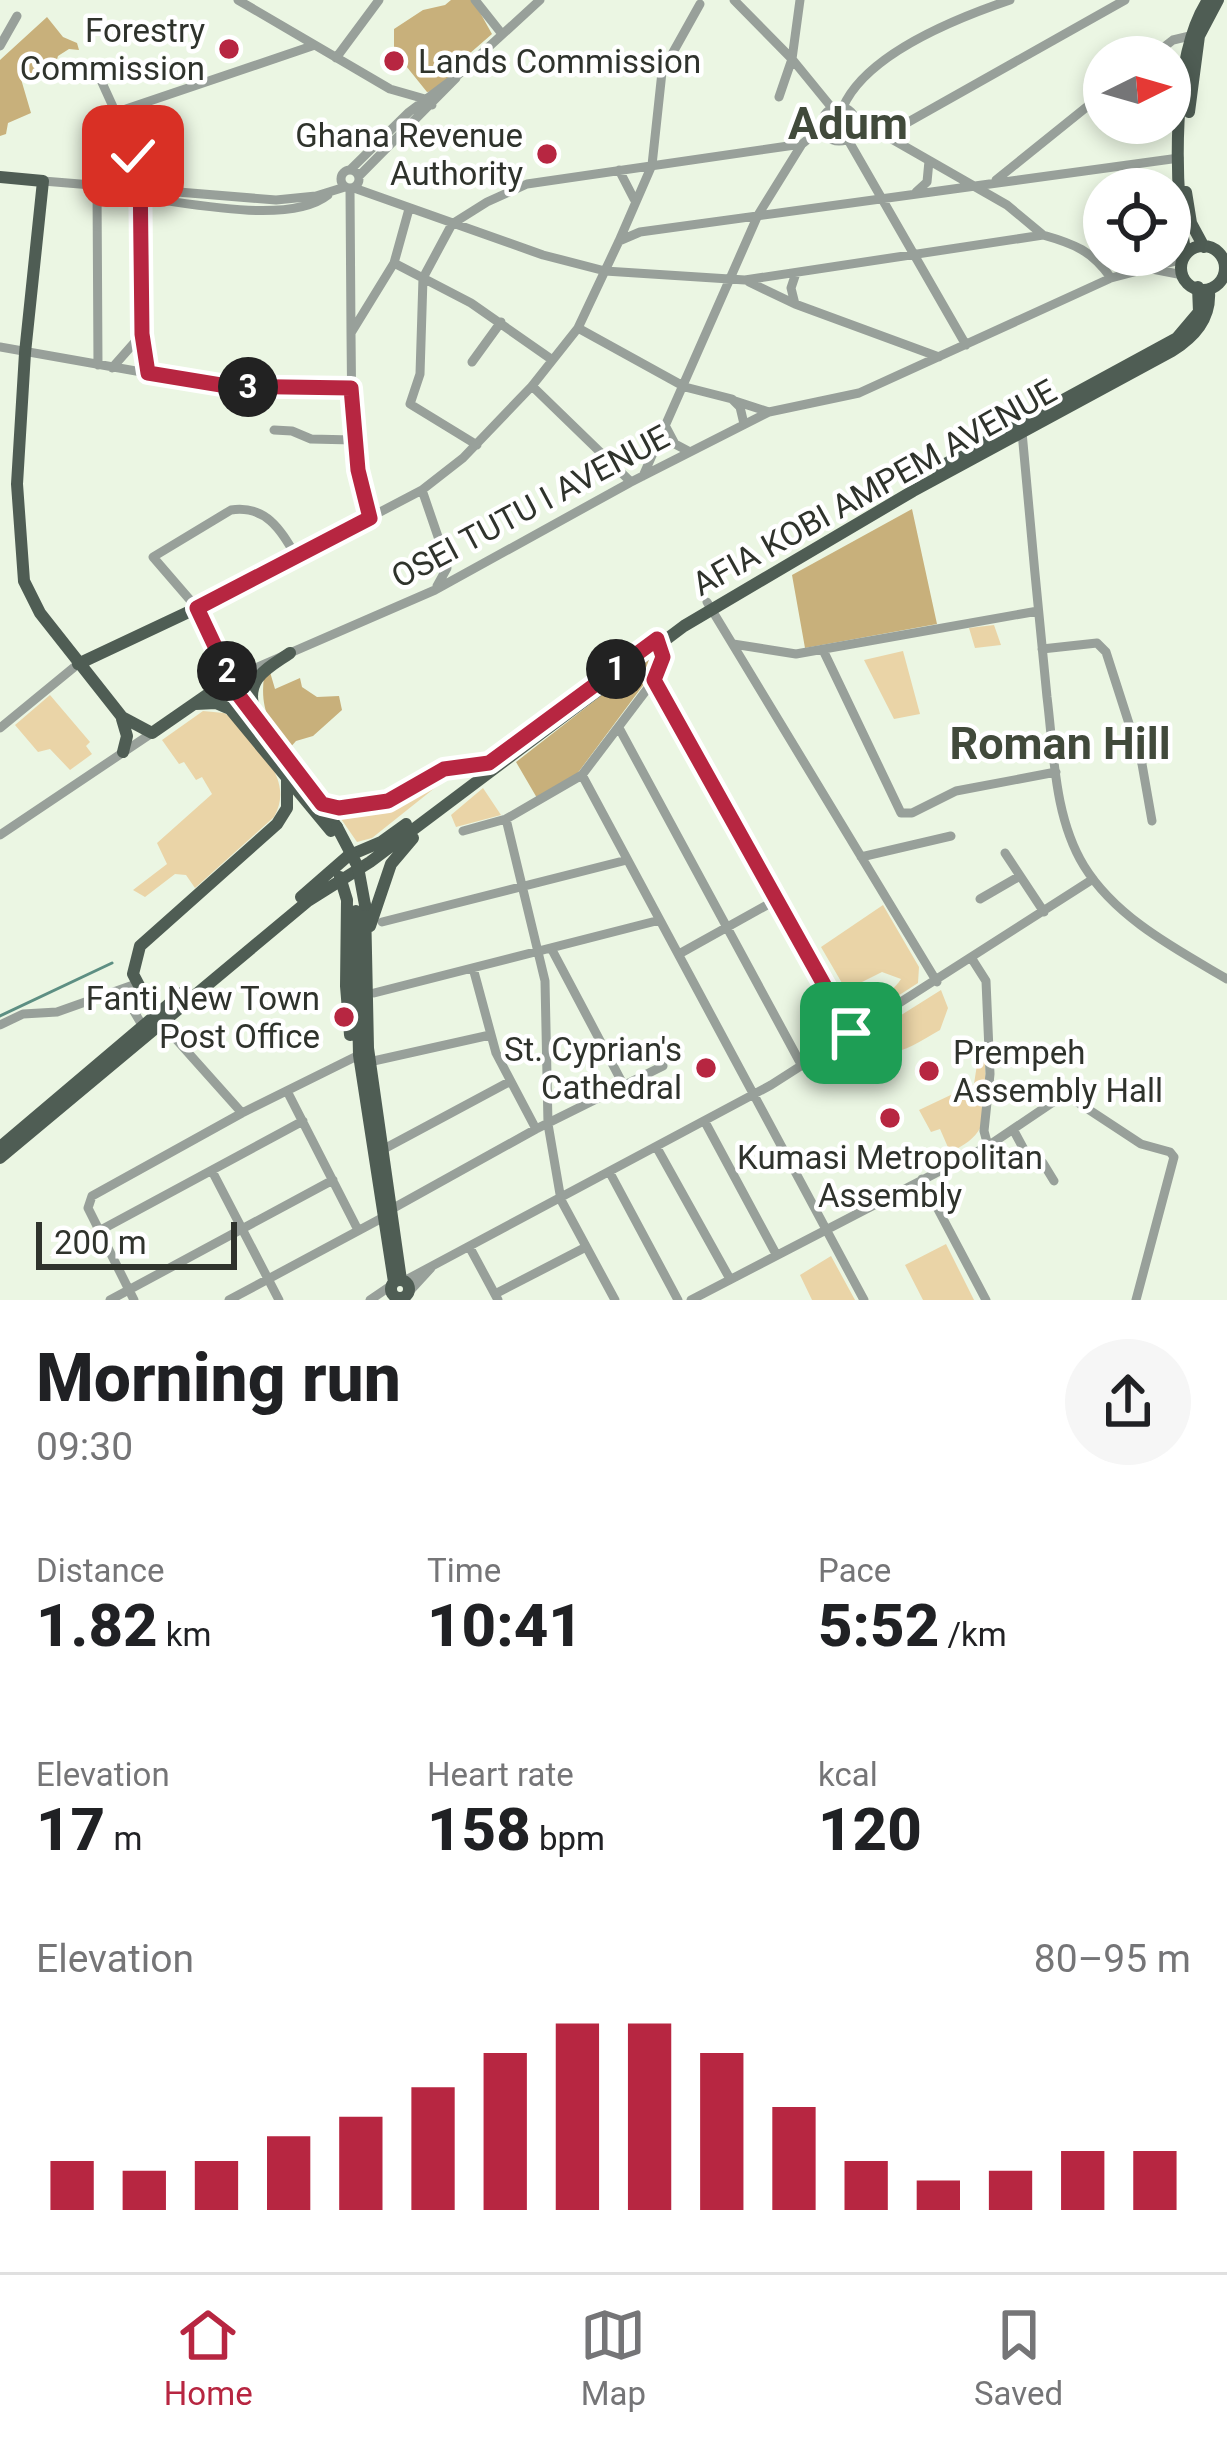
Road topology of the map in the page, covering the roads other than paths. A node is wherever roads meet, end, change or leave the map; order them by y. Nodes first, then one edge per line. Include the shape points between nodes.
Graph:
1 (238, 0) edge
2 (379, 0) edge
3 (475, 0) edge
4 (540, 0) edge
5 (734, 0) edge
6 (800, 0) edge
7 (1010, 0) edge
8 (1125, 0) edge
9 (1208, 0) edge
10 (1219, 0) edge
11 (257, 4) edge
12 (700, 4) dead end
13 (1109, 6) edge
14 (16, 16) dead end
15 (502, 34) junction
16 (1195, 35) junction
17 (1191, 37) edge
18 (0, 46) edge
19 (312, 46) junction
20 (336, 58) junction
21 (792, 59) junction
22 (94, 65) dead end
23 (390, 88) junction
24 (779, 97) dead end
25 (429, 102) junction
26 (838, 108) junction
27 (1083, 109) edge
28 (413, 116) junction
29 (855, 118) junction
30 (121, 122) junction
31 (823, 127) junction
32 (881, 131) junction
33 (850, 136) junction
34 (802, 144) junction
35 (1022, 156) junction
36 (1179, 158) junction
37 (929, 160) junction
38 (652, 165) junction
39 (140, 166) junction
40 (1179, 168) edge
41 (619, 170) junction
42 (0, 177) edge
43 (1032, 177) junction
44 (1010, 180) junction
45 (43, 181) junction
46 (351, 181) junction
47 (994, 181) junction
48 (974, 184) junction
49 (97, 186) junction
50 (332, 191) junction
51 (175, 192) junction
52 (916, 192) junction
53 (138, 193) junction
54 (316, 196) junction
55 (880, 198) junction
56 (634, 200) junction
57 (1007, 205) junction
58 (410, 208) junction
59 (758, 215) junction
60 (626, 220) junction
61 (452, 224) junction
62 (640, 232) junction
63 (1043, 235) junction
64 (619, 241) junction
65 (1204, 247) junction
66 (914, 256) junction
67 (1191, 256) edge
68 (1225, 260) edge
69 (394, 263) junction
70 (605, 272) junction
71 (796, 273) junction
72 (1191, 273) edge
73 (1118, 276) edge
74 (423, 278) junction
75 (1111, 278) junction
76 (1226, 278) edge
77 (739, 280) junction
78 (1203, 289) junction
79 (795, 304) junction
80 (501, 322) junction
81 (578, 328) junction
82 (351, 333) junction
83 (142, 334) junction
84 (966, 345) junction
85 (0, 347) edge
86 (25, 353) junction
87 (939, 357) junction
88 (551, 359) junction
89 (472, 362) dead end
90 (98, 365) junction
91 (112, 368) junction
92 (148, 373) junction
93 (532, 386) junction
94 (685, 387) junction
95 (351, 388) junction
96 (734, 400) junction
97 (769, 412) junction
98 (744, 424) junction
99 (666, 427) junction
100 (1021, 428) junction
101 (274, 430) dead end
102 (353, 440) junction
103 (477, 445) junction
104 (690, 452) junction
105 (643, 476) junction
106 (631, 482) junction
107 (422, 490) junction
108 (370, 518) junction
109 (296, 556) junction
110 (446, 560) junction
111 (478, 566) junction
112 (435, 590) junction
113 (709, 605) junction
114 (197, 608) junction
115 (1038, 611) junction
116 (659, 641) junction
117 (733, 644) junction
118 (1042, 649) junction
119 (760, 650) junction
120 (823, 650) junction
121 (290, 653) junction
122 (743, 661) junction
123 (78, 664) junction
124 (230, 679) junction
125 (654, 680) junction
126 (193, 704) junction
127 (122, 718) junction
128 (258, 723) junction
129 (0, 728) edge
130 (619, 728) junction
131 (152, 733) junction
132 (123, 752) junction
133 (274, 753) junction
134 (489, 763) junction
135 (1056, 772) junction
136 (582, 775) junction
137 (287, 779) junction
138 (474, 782) junction
139 (322, 804) junction
140 (506, 819) junction
141 (1152, 821) dead end
142 (463, 831) dead end
143 (0, 836) edge
144 (951, 836) dead end
145 (1005, 854) dead end
146 (861, 857) junction
147 (627, 860) junction
148 (337, 864) junction
149 (1020, 876) junction
150 (1093, 879) junction
151 (342, 880) junction
152 (523, 887) junction
153 (980, 898) dead end
154 (776, 900) junction
155 (361, 908) junction
156 (1044, 912) junction
157 (659, 920) junction
158 (382, 922) dead end
159 (727, 927) junction
160 (364, 950) junction
161 (546, 950) junction
162 (679, 954) junction
163 (972, 959) junction
164 (473, 968) junction
165 (1227, 979) edge
166 (360, 981) junction
167 (937, 982) junction
168 (136, 984) junction
169 (122, 991) junction
170 (374, 993) dead end
171 (157, 1018) junction
172 (0, 1025) edge
173 (142, 1025) junction
174 (851, 1033) junction
175 (490, 1035) junction
176 (362, 1055) junction
177 (663, 1066) dead end
178 (802, 1066) junction
179 (509, 1082) junction
180 (624, 1086) junction
181 (287, 1090) junction
182 (754, 1094) junction
183 (242, 1113) junction
184 (303, 1120) junction
185 (705, 1122) junction
186 (542, 1127) junction
187 (1014, 1131) junction
188 (988, 1146) junction
189 (0, 1147) edge
190 (657, 1148) junction
191 (382, 1150) junction
192 (0, 1158) edge
193 (212, 1171) junction
194 (610, 1172) junction
195 (922, 1179) junction
196 (333, 1180) junction
197 (1054, 1180) dead end
198 (561, 1200) junction
199 (386, 1214) junction
200 (826, 1229) junction
201 (241, 1230) junction
202 (358, 1230) junction
203 (99, 1231) junction
204 (586, 1246) junction
205 (470, 1247) junction
206 (776, 1254) junction
207 (268, 1279) junction
208 (730, 1280) junction
209 (400, 1291) edge
210 (132, 1295) edge
211 (497, 1297) edge
212 (110, 1300) edge
213 (229, 1300) edge
214 (279, 1300) edge
215 (371, 1300) edge
216 (615, 1300) edge
217 (678, 1300) edge
218 (692, 1300) edge
219 (864, 1300) edge
220 (986, 1300) edge
221 (1136, 1300) edge

1 - 11 street
2 - 20 street
3 - 15 street
4 - 15 street
5 - 21 street
6 - 21 street
7 - 26 street via 912,42
8 - 13 street
9 - 16 main road
10 - 16 main road
11 - 19 street
12 - 38 street via 662,72
13 - 32 street
14 - 18 street
15 - 25 street
16 - 17 street
16 - 36 main road via 1183,61
16 - 65 main road via 1186,203
19 - 20 street
19 - 30 street via 126,109
20 - 23 street
21 - 24 street
21 - 26 street
22 - 30 street
23 - 25 street
23 - 28 street
25 - 28 street
26 - 29 street
26 - 31 street via 824,116
27 - 35 street
28 - 46 street
29 - 32 street
29 - 33 street
30 - 39 street
31 - 33 street via 833,139
31 - 34 street
32 - 33 street
32 - 37 street
33 - 55 street
34 - 38 street
34 - 59 street
35 - 43 street
35 - 47 street
36 - 40 main road
36 - 43 street
37 - 48 street
37 - 52 street via 927,182
38 - 41 street
38 - 56 street
39 - 51 street
39 - 53 street
41 - 56 street
41 - 61 street via 526,184
42 - 45 main road
43 - 44 street
44 - 47 street
44 - 57 street
45 - 49 street
45 - 86 main road
46 - 50 street
46 - 54 street
46 - 58 street
46 - 82 street
47 - 48 street
48 - 52 street
48 - 57 street
49 - 53 street
49 - 90 street
50 - 53 street via 287,210
50 - 54 street
51 - 53 street
51 - 54 street
52 - 55 street
53 - 83 street
55 - 59 street
55 - 66 street
56 - 60 street
57 - 63 street
58 - 61 street
58 - 69 street
59 - 62 street
59 - 77 street
60 - 62 street
60 - 64 street
61 - 70 street
61 - 74 street
62 - 64 street
63 - 66 street
63 - 75 street via 1082,247
64 - 70 street
65 - 67 main road
65 - 68 main road
66 - 71 street
66 - 84 street
68 - 76 main road
69 - 74 street
69 - 82 street
70 - 77 street
70 - 81 street
71 - 77 street
71 - 79 street
72 - 78 main road
73 - 75 street, OSEI TUTU I AVENUE
74 - 80 street
74 - 103 street via 421,360 410,404
75 - 84 street, OSEI TUTU I AVENUE
76 - 78 main road
77 - 79 street
77 - 94 street
78 - 100 main road, AFIA KOBI AMPEM AVENUE via 1195,333 1172,352
79 - 87 street
80 - 88 street
80 - 89 street
81 - 88 street
81 - 94 street
82 - 95 street
83 - 91 street
83 - 92 street
84 - 87 street, OSEI TUTU I AVENUE
85 - 86 street
86 - 90 street
86 - 123 main road via 17,484 24,581
87 - 97 street, OSEI TUTU I AVENUE via 859,394
88 - 93 street
90 - 91 street
91 - 92 street
92 - 95 street via 227,386
93 - 103 street
93 - 106 street
94 - 96 street
94 - 99 street
95 - 102 street
96 - 97 street
96 - 98 street
97 - 98 street, OSEI TUTU I AVENUE
98 - 104 street, OSEI TUTU I AVENUE
99 - 104 street
99 - 105 street
100 - 113 main road, AFIA KOBI AMPEM AVENUE
100 - 115 street
101 - 102 street
102 - 108 street
103 - 107 street
104 - 105 street, OSEI TUTU I AVENUE
105 - 106 street, OSEI TUTU I AVENUE
106 - 111 street, OSEI TUTU I AVENUE
107 - 108 street
107 - 110 street
108 - 109 street
109 - 114 street
109 - 114 street via 262,512 231,510 153,556
110 - 111 street
110 - 112 street
111 - 112 street, OSEI TUTU I AVENUE
112 - 121 street, OSEI TUTU I AVENUE
113 - 116 main road, AFIA KOBI AMPEM AVENUE
113 - 117 street
114 - 123 main road
114 - 124 main road
115 - 118 street
115 - 120 street
116 - 125 street
116 - 134 main road, AFIA KOBI AMPEM AVENUE
116 - 138 main road, AFIA KOBI AMPEM AVENUE
117 - 119 street
117 - 122 street
118 - 135 street
118 - 141 street via 1097,644 1106,652
119 - 120 street
119 - 122 street
120 - 135 street via 902,813 970,787
121 - 124 street, OSEI TUTU I AVENUE
121 - 128 main road via 253,682
122 - 146 street
123 - 127 main road
123 - 129 street
124 - 126 main road, OSEI TUTU I AVENUE
124 - 128 main road
125 - 130 street
125 - 154 street
126 - 131 main road, OSEI TUTU I AVENUE
126 - 133 main road via 230,709
127 - 131 main road
127 - 132 main road
128 - 133 main road
130 - 136 street
130 - 159 street
131 - 132 street, OSEI TUTU I AVENUE
132 - 143 street, OSEI TUTU I AVENUE
133 - 137 main road
133 - 139 main road
134 - 139 main road via 444,769 388,801
134 - 148 main road, AFIA KOBI AMPEM AVENUE via 381,842
135 - 150 street via 1069,833
136 - 140 street
136 - 147 street
137 - 155 main road, bridge via 338,843
137 - 168 main road via 287,808 266,835 147,938 134,965
138 - 151 main road, AFIA KOBI AMPEM AVENUE
138 - 160 main road via 401,848
139 - 155 main road, bridge via 350,849
140 - 142 street
140 - 152 street
144 - 146 street
145 - 149 street
146 - 167 street
147 - 152 street
147 - 157 street
148 - 151 main road
148 - 171 main road, AFIA KOBI AMPEM AVENUE
149 - 153 street
149 - 156 street
150 - 156 street
150 - 165 street via 1145,928
151 - 171 main road, AFIA KOBI AMPEM AVENUE
151 - 176 main road via 350,1034
152 - 158 street
152 - 161 street
154 - 159 street
154 - 174 street
155 - 160 main road
155 - 166 main road
156 - 163 street
157 - 161 street
157 - 162 street
159 - 162 street
159 - 178 street
160 - 166 main road
161 - 164 street
161 - 180 street
161 - 186 street
162 - 182 street
163 - 167 street
163 - 188 street via 986,981
164 - 170 street
164 - 175 street
166 - 176 main road
167 - 174 street
168 - 169 street
168 - 171 main road
169 - 172 street
169 - 173 street
171 - 173 main road, AFIA KOBI AMPEM AVENUE
171 - 183 street
171 - 192 main road, AFIA KOBI AMPEM AVENUE
173 - 189 main road, AFIA KOBI AMPEM AVENUE
174 - 178 street
175 - 176 street
175 - 179 street
176 - 181 street
176 - 191 main road
176 - 199 main road
177 - 180 street
178 - 182 street
179 - 186 street
179 - 191 street
180 - 186 street
181 - 183 street
181 - 184 street
182 - 185 street
182 - 200 street
183 - 203 street via 89,1200
184 - 193 street
184 - 196 street
185 - 190 street
185 - 206 street
186 - 198 street
186 - 199 street
187 - 188 street
187 - 197 street
187 - 221 street via 1065,1094 1174,1157
188 - 195 street
190 - 194 street
190 - 208 street
191 - 199 main road
193 - 201 street
193 - 203 street
194 - 198 street
194 - 217 street
195 - 200 street
195 - 220 street
196 - 201 street
196 - 202 street
198 - 204 street
198 - 205 street
199 - 202 street
199 - 209 main road
200 - 206 street
200 - 219 street
201 - 207 street
201 - 210 street
202 - 207 street
203 - 210 street
204 - 211 street
204 - 216 street
205 - 209 street
205 - 211 street
206 - 208 street
207 - 213 street
207 - 214 street
208 - 218 street
209 - 215 street
210 - 212 street

